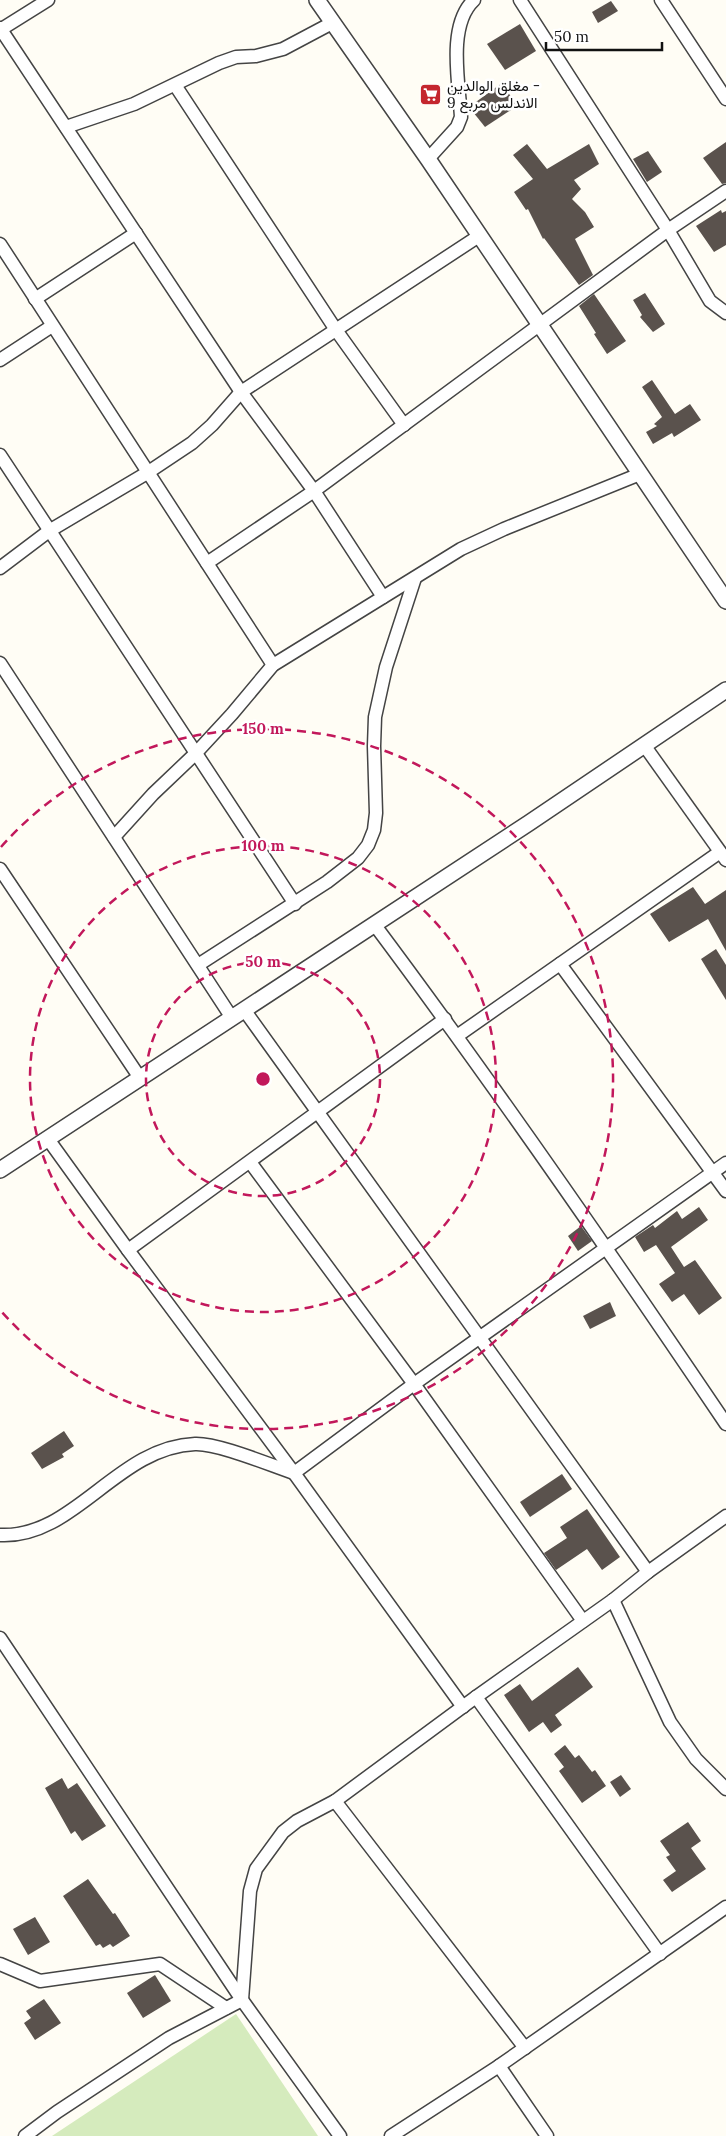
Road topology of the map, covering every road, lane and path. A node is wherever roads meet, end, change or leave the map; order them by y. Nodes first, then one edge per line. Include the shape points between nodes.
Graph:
1 (48, 0) edge
2 (317, 0) edge
3 (474, 0) edge
4 (520, 0) edge
5 (661, 0) edge
6 (332, 23) junction
7 (0, 29) edge
8 (175, 85) junction
9 (726, 98) edge
10 (66, 127) junction
11 (428, 159) junction
12 (726, 192) edge
13 (668, 230) junction
14 (136, 233) junction
15 (479, 236) junction
16 (0, 244) edge
17 (35, 299) junction
18 (726, 313) edge
19 (52, 326) junction
20 (539, 326) junction
21 (336, 330) junction
22 (0, 360) edge
23 (241, 392) junction
24 (404, 425) junction
25 (0, 456) edge
26 (147, 473) junction
27 (640, 474) junction
28 (314, 491) junction
29 (50, 531) junction
30 (207, 564) junction
31 (0, 568) edge
32 (415, 578) junction
33 (383, 597) junction
34 (726, 601) edge
35 (0, 664) edge
36 (273, 665) junction
37 (726, 690) edge
38 (644, 745) junction
39 (195, 754) junction
40 (114, 837) junction
41 (723, 856) edge
42 (0, 869) edge
43 (295, 904) junction
44 (374, 924) junction
45 (560, 964) junction
46 (198, 965) junction
47 (239, 1014) junction
48 (445, 1019) junction
49 (457, 1036) junction
50 (140, 1078) junction
51 (318, 1113) junction
52 (48, 1139) junction
53 (250, 1162) junction
54 (726, 1163) edge
55 (0, 1170) edge
56 (712, 1173) junction
57 (726, 1191) edge
58 (607, 1248) junction
59 (128, 1250) junction
60 (480, 1337) junction
61 (414, 1384) junction
62 (726, 1424) edge
63 (294, 1472) junction
64 (726, 1516) edge
65 (0, 1535) edge
66 (648, 1572) junction
67 (614, 1600) junction
68 (582, 1621) junction
69 (0, 1638) edge
70 (476, 1697) junction
71 (463, 1707) junction
72 (726, 1789) edge
73 (335, 1801) junction
74 (726, 1907) edge
75 (660, 1954) junction
76 (0, 1964) edge
77 (242, 2000) junction
78 (226, 2008) junction
79 (525, 2048) junction
80 (499, 2066) junction
81 (25, 2136) edge
82 (340, 2136) edge
83 (391, 2136) edge
84 (547, 2136) edge

1 - 7 street
2 - 6 street
3 - 11 street via 466,7 457,37 461,117 457,127
4 - 13 street
5 - 9 street
6 - 8 street via 283,49 219,62
6 - 11 street
7 - 10 street
8 - 10 street via 134,104
8 - 21 street
10 - 14 street
11 - 15 street
12 - 13 street
13 - 18 street via 710,301
13 - 20 street
14 - 17 street
14 - 23 street
15 - 20 street
15 - 21 street
16 - 17 street
17 - 19 street
19 - 22 street
19 - 26 street
20 - 24 street
20 - 27 street
21 - 23 street
21 - 24 street
23 - 26 street via 192,443
23 - 28 street
24 - 28 street
25 - 29 street
26 - 29 street
26 - 30 street
27 - 32 street via 504,529
27 - 34 street
28 - 30 street
28 - 33 street
29 - 31 street
29 - 39 street
30 - 36 street
32 - 33 street
32 - 43 street via 386,667 375,717 374,830 358,858
33 - 36 street
35 - 40 street
36 - 39 street
37 - 38 street
38 - 41 street
38 - 44 street
39 - 40 street
39 - 43 street
40 - 46 street
41 - 45 street
42 - 50 street
43 - 46 street
44 - 47 street
44 - 48 street
45 - 49 street
45 - 56 street
46 - 47 street
47 - 50 street
47 - 51 street
48 - 49 street
48 - 51 street
49 - 58 street
50 - 52 street
51 - 53 street
51 - 60 street
52 - 55 street
52 - 59 street
53 - 59 street
53 - 61 street
54 - 56 street
56 - 57 street
56 - 58 street
58 - 60 street
58 - 62 street
59 - 63 street
60 - 61 street
60 - 66 street
61 - 63 street
61 - 68 street
63 - 65 street via 217,1447 196,1444 167,1450 129,1466 43,1528 14,1536
63 - 71 street
64 - 66 street
66 - 67 street
67 - 68 street
67 - 72 street via 670,1722 696,1759
68 - 70 street
69 - 77 street
70 - 71 street
70 - 75 street
71 - 73 street
73 - 77 street via 283,1832 256,1868 250,1891
73 - 79 street
74 - 75 street
75 - 79 street
76 - 78 street via 40,1980 160,1964
77 - 78 street
77 - 82 street
78 - 81 street via 169,2038
79 - 80 street
80 - 83 street
80 - 84 street

